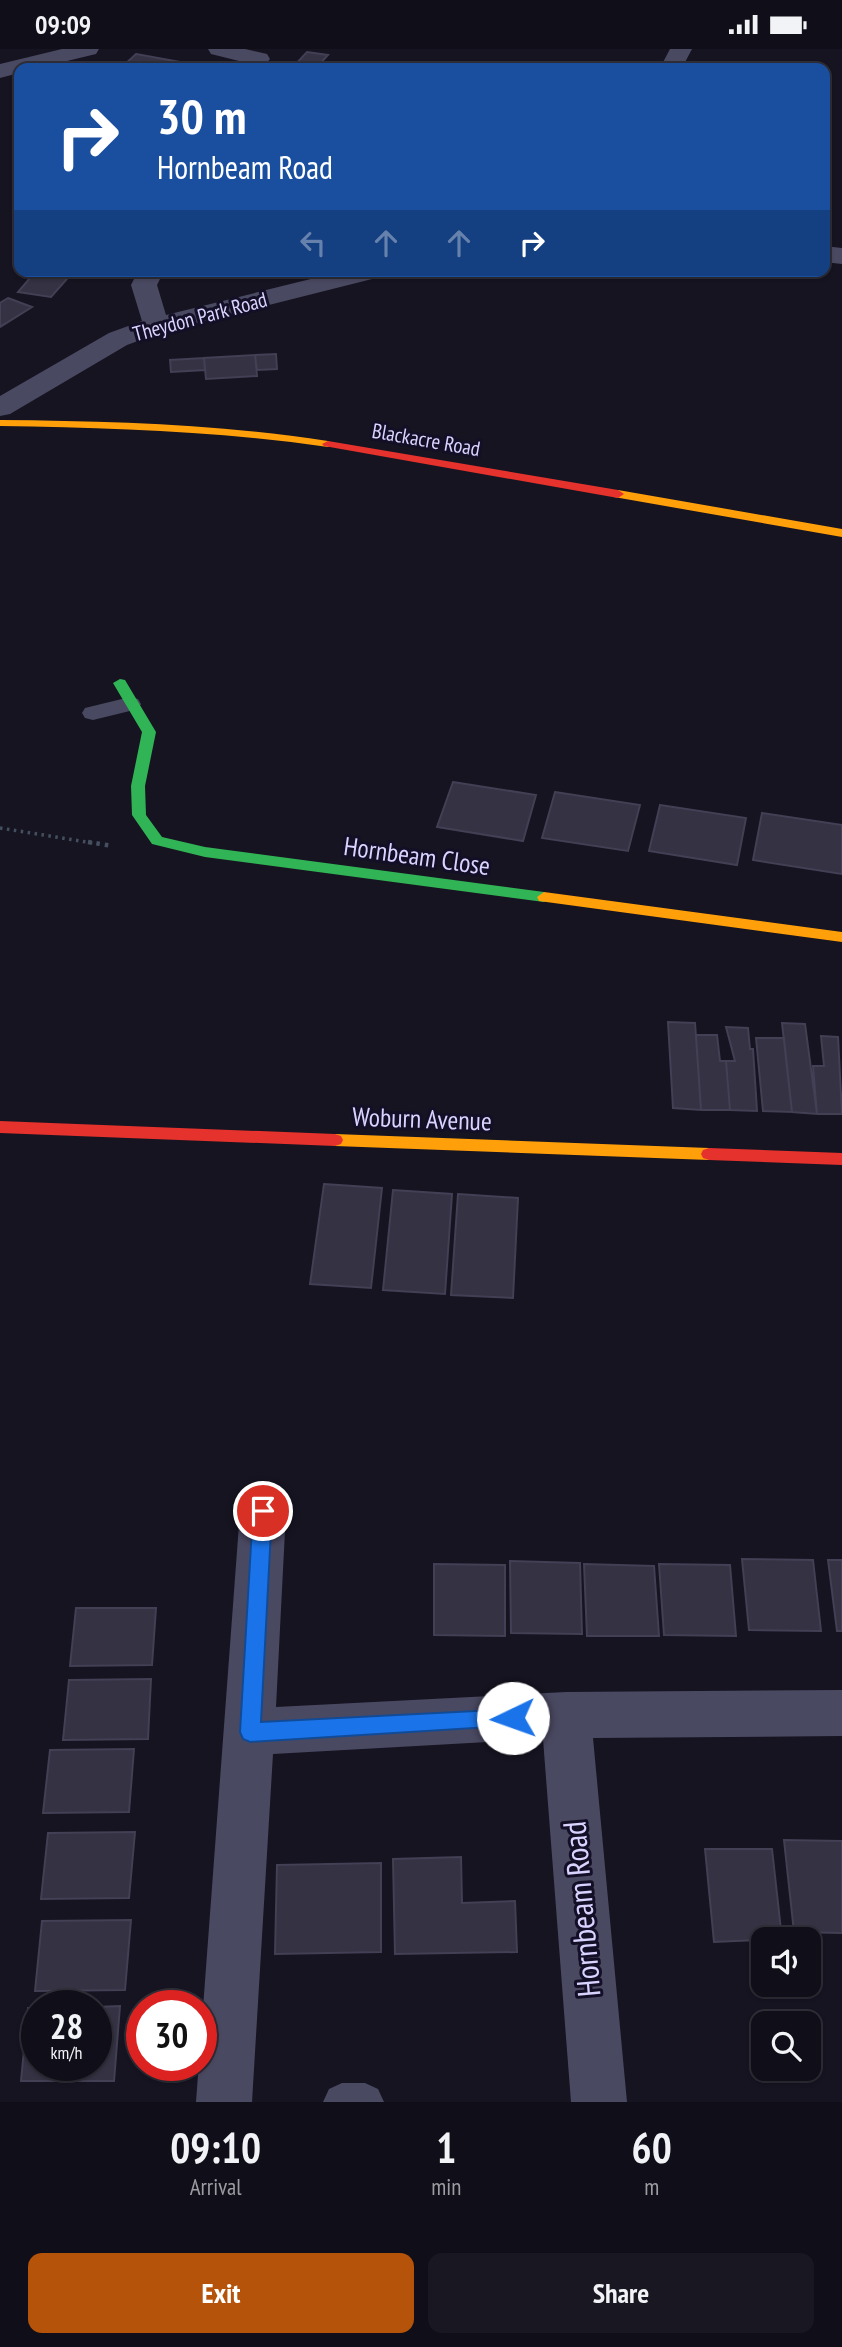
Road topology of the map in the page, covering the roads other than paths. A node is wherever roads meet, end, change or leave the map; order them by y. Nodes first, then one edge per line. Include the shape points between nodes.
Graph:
1 (88, 49) edge
2 (219, 49) edge
3 (260, 59) edge
4 (32, 63) edge
5 (148, 277) edge
6 (351, 277) edge
7 (156, 325) junction
8 (0, 408) edge
9 (0, 423) edge
10 (842, 533) edge
11 (120, 683) dead end
12 (130, 705) junction
13 (93, 713) dead end
14 (842, 937) edge
15 (0, 1127) edge
16 (842, 1159) edge
17 (263, 1511) dead end
18 (842, 1713) edge
19 (566, 1715) junction
20 (250, 1732) junction
21 (223, 2102) edge
22 (342, 2102) edge
23 (365, 2102) edge
24 (599, 2102) edge

1 - 4 street
2 - 3 street
5 - 7 street via 144,285
6 - 7 street, Theydon Park Road
7 - 8 street, Theydon Park Road via 118,339
9 - 10 street, Blackacre Road via 229,430
11 - 12 street
12 - 13 lane
12 - 14 street, Hornbeam Close via 149,732 138,786 139,815 157,841 205,852
15 - 16 street, Woburn Avenue
17 - 20 street
18 - 19 street
19 - 20 street
19 - 24 street, Hornbeam Road
20 - 21 street
22 - 23 lane

